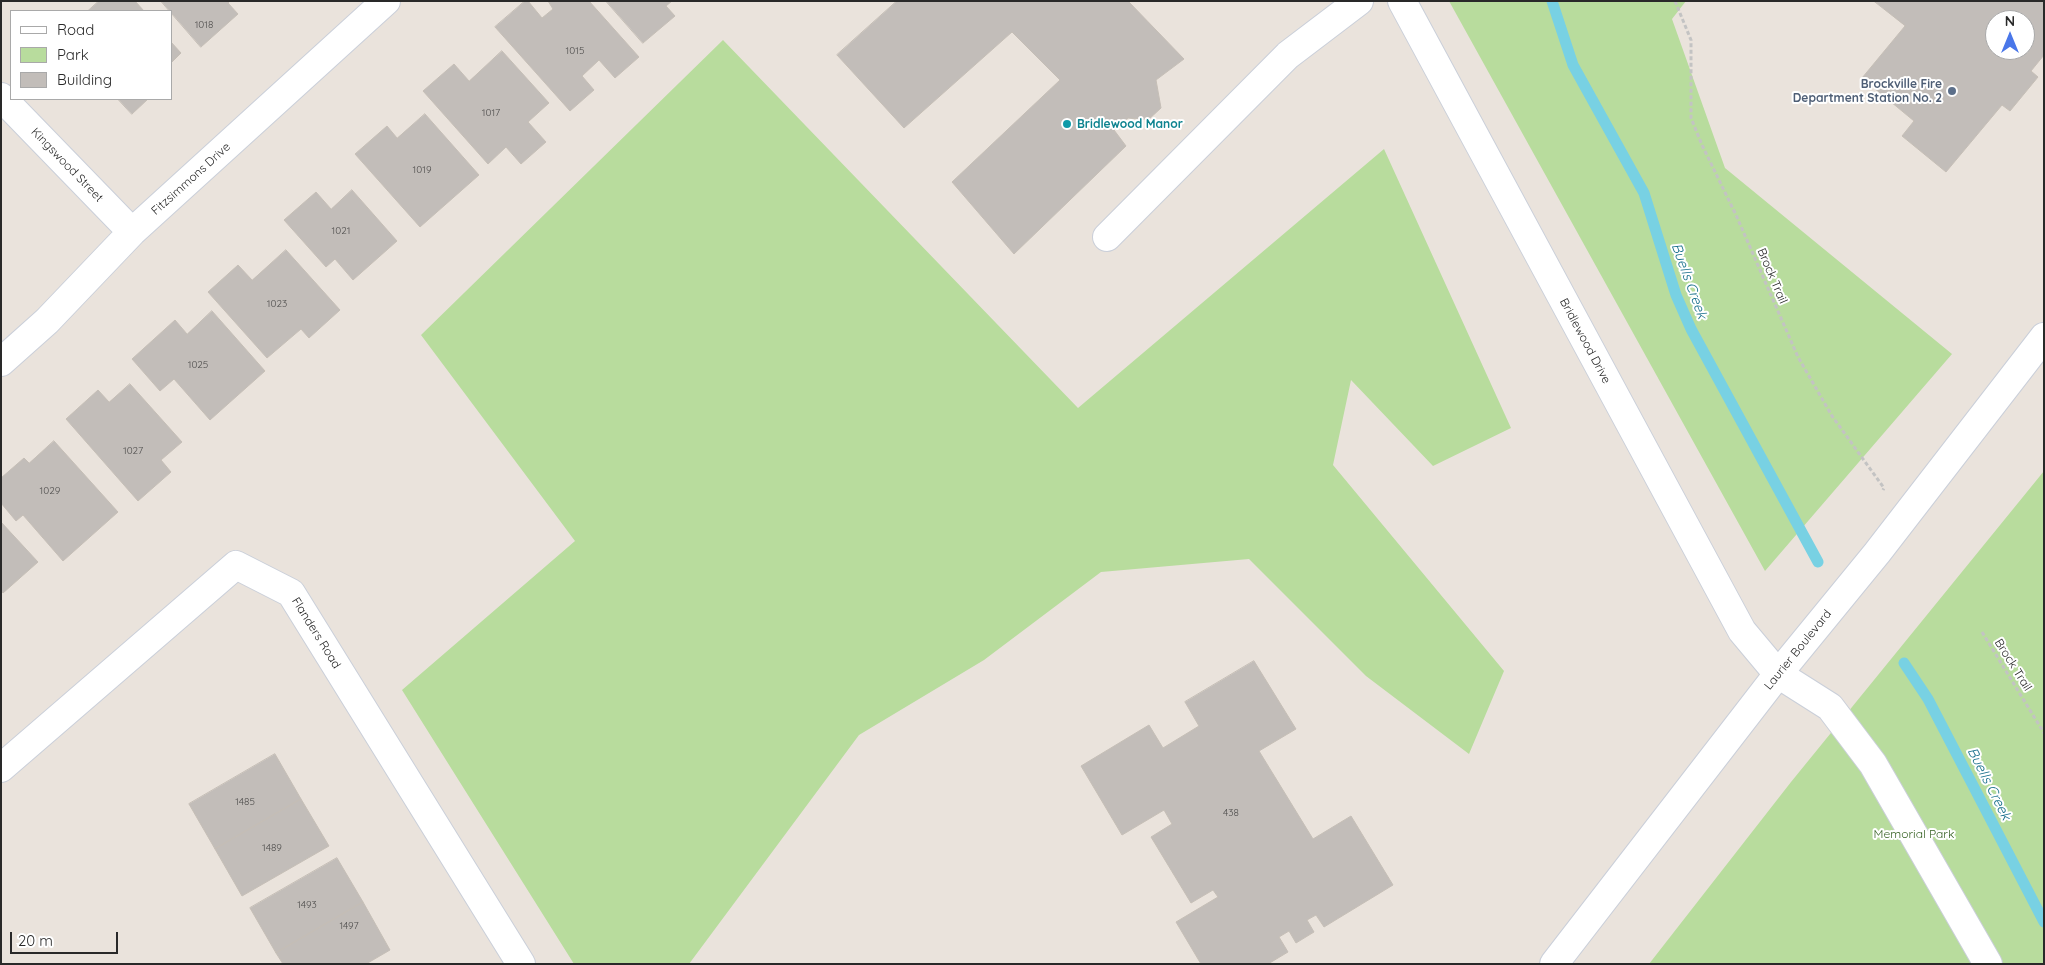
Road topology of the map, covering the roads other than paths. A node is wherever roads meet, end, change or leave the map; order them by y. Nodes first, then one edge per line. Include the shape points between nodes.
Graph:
1 (386, 1) edge
2 (1359, 1) edge
3 (1402, 1) edge
4 (1, 97) edge
5 (132, 232) junction
6 (1107, 238) dead end
7 (2044, 337) edge
8 (1, 362) edge
9 (1778, 674) junction
10 (1, 768) edge
11 (521, 964) edge
12 (1554, 964) edge
13 (1988, 964) edge

1 - 5 street, Fitzsimmons Drive
2 - 6 street via 1288,54
3 - 9 street, Bridlewood Drive via 1742,631
4 - 5 street, Kingswood Street
5 - 8 street, Fitzsimmons Drive via 47,321
7 - 9 street, Laurier Boulevard via 1877,553
9 - 12 street, Laurier Boulevard
9 - 13 street, Bridlewood Drive via 1830,706 1873,764
10 - 11 street, Flanders Road via 236,565 291,593

